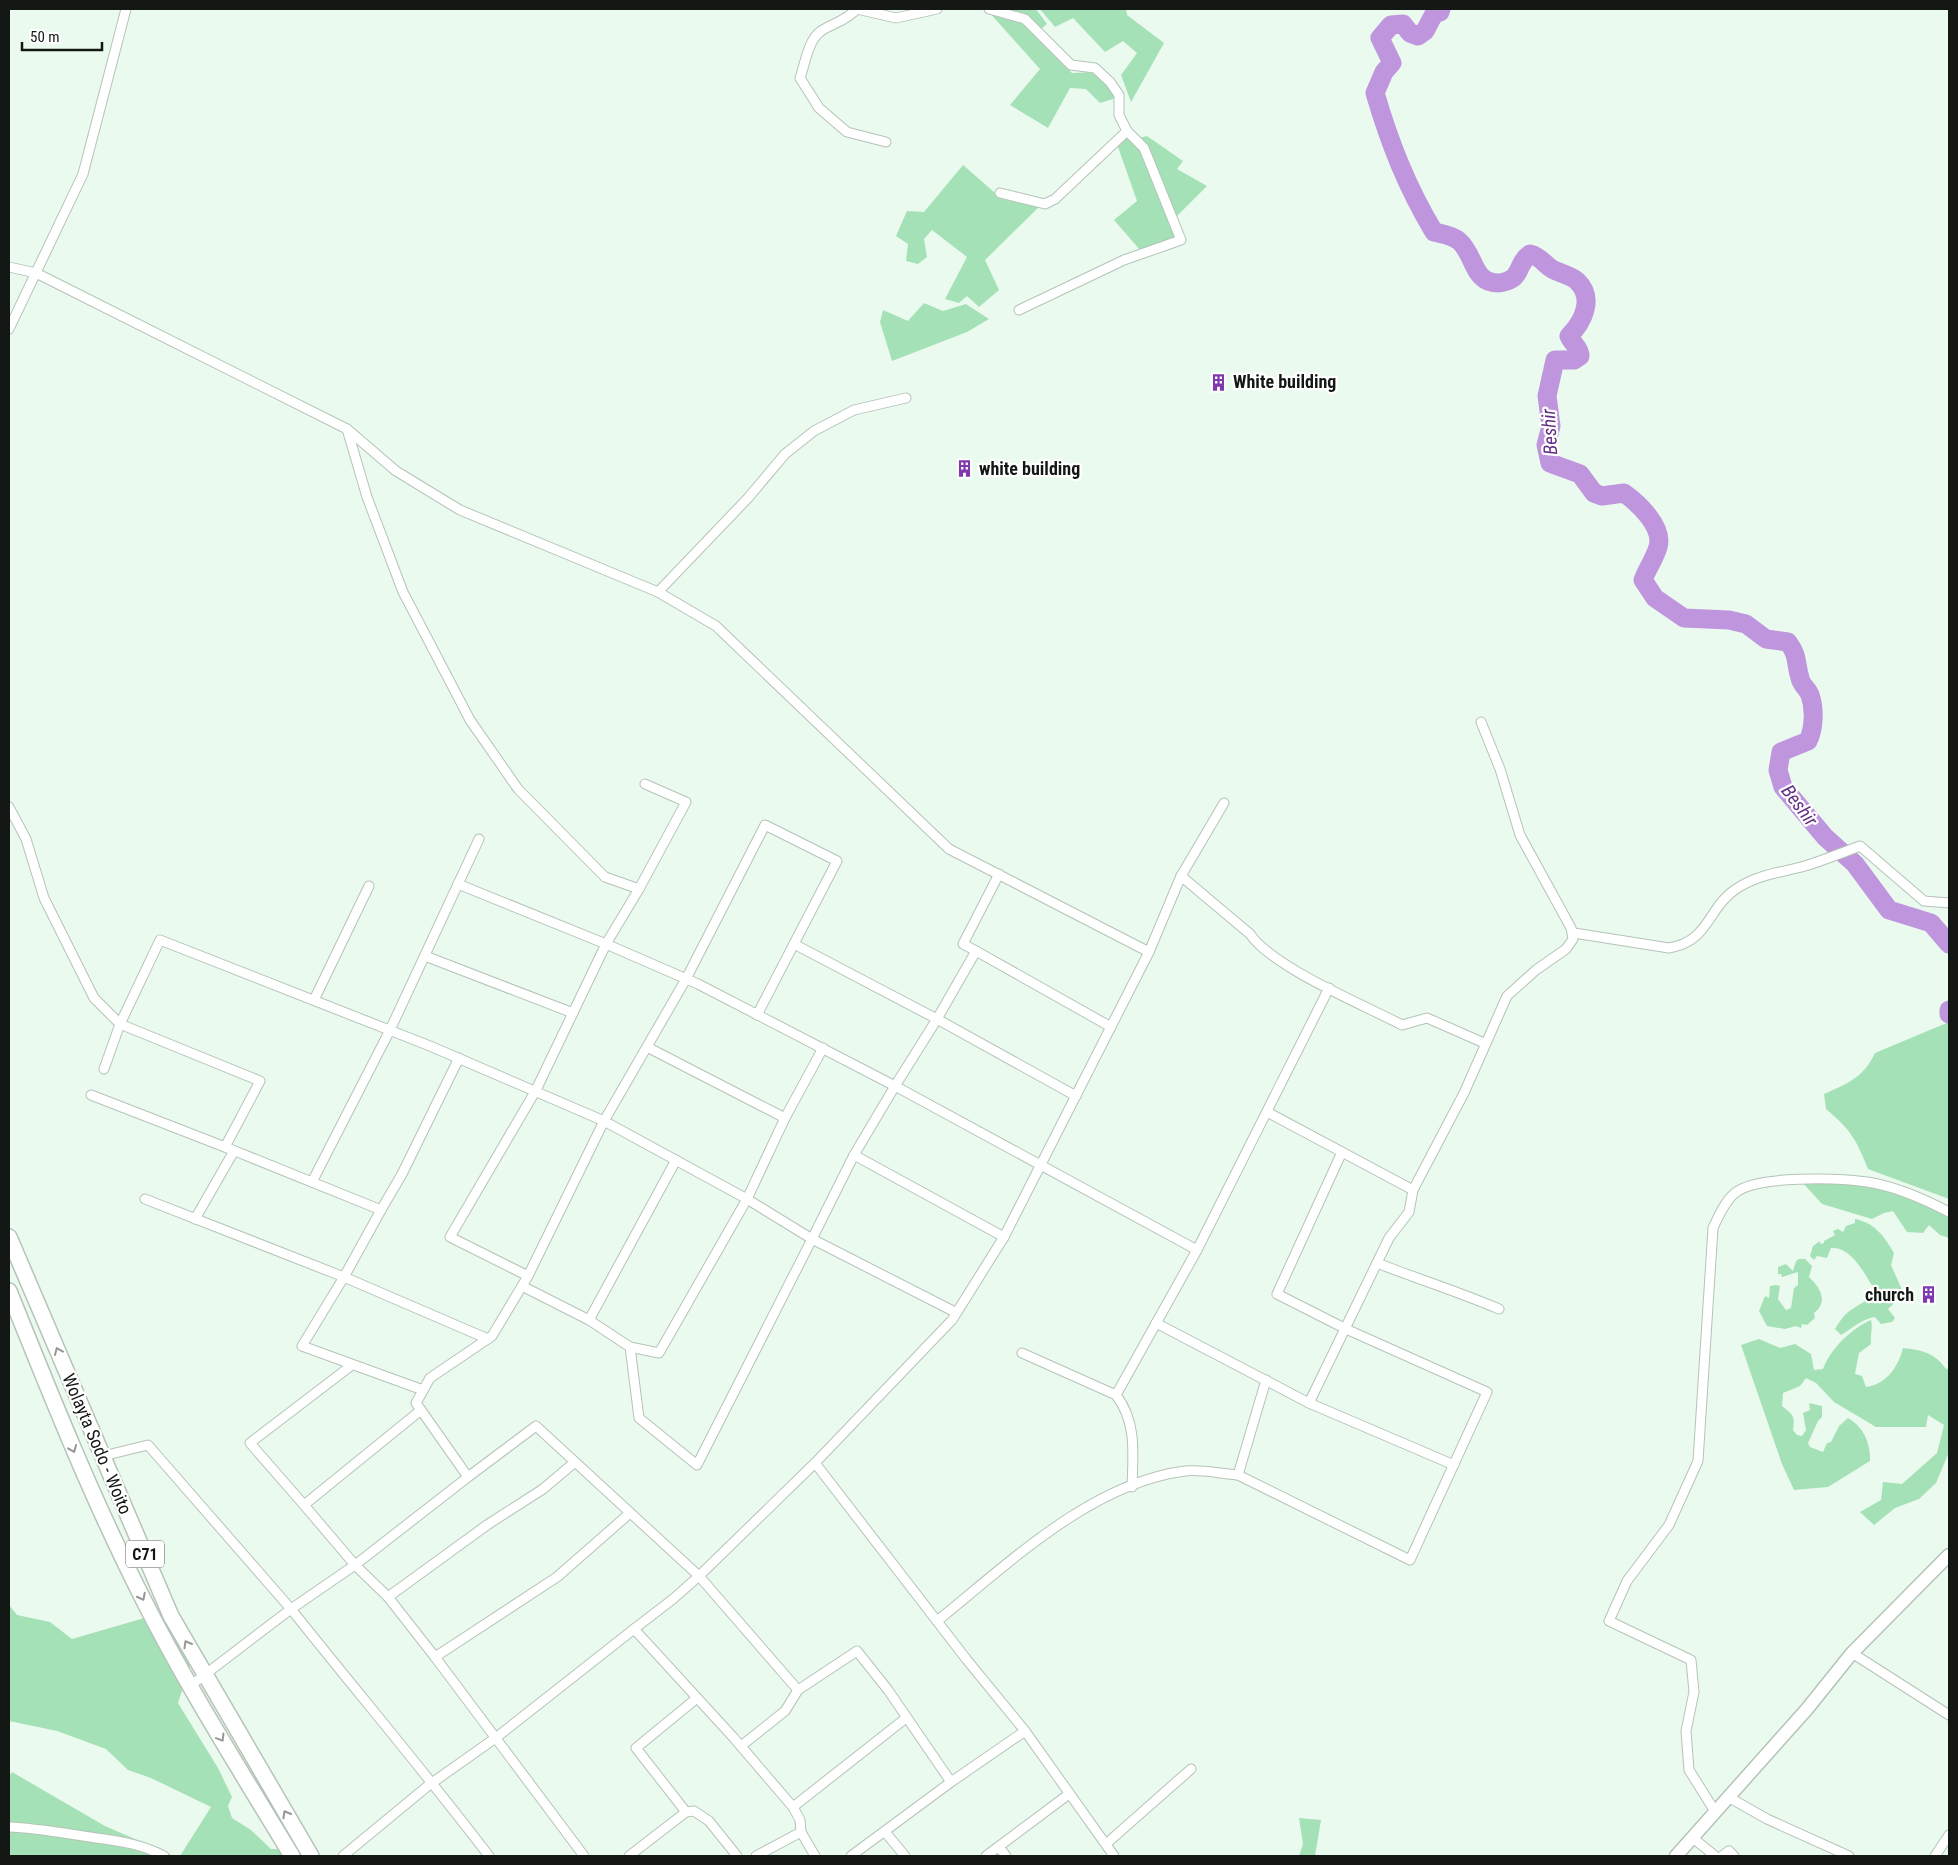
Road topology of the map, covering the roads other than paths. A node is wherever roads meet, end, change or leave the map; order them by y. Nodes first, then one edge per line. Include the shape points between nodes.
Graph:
1 (126, 9) edge
2 (857, 9) edge
3 (937, 9) edge
4 (989, 9) edge
5 (1127, 131) junction
6 (886, 142) dead end
7 (1000, 193) dead end
8 (9, 267) edge
9 (36, 272) junction
10 (1019, 310) dead end
11 (9, 329) edge
12 (906, 398) dead end
13 (347, 429) junction
14 (658, 592) junction
15 (1481, 722) dead end
16 (645, 784) dead end
17 (1224, 803) dead end
18 (9, 807) edge
19 (479, 839) dead end
20 (999, 874) junction
21 (1181, 876) junction
22 (458, 884) junction
23 (369, 886) dead end
24 (639, 889) junction
25 (1949, 903) edge
26 (1574, 933) junction
27 (606, 944) junction
28 (794, 944) junction
29 (976, 951) junction
30 (1149, 952) junction
31 (424, 956) junction
32 (686, 979) junction
33 (1329, 988) junction
34 (314, 1000) junction
35 (573, 1013) junction
36 (757, 1014) junction
37 (937, 1019) junction
38 (120, 1024) junction
39 (1111, 1027) junction
40 (390, 1030) junction
41 (1484, 1043) junction
42 (647, 1047) junction
43 (823, 1048) junction
44 (459, 1058) junction
45 (104, 1069) dead end
46 (895, 1086) junction
47 (536, 1090) junction
48 (90, 1094) dead end
49 (1076, 1096) junction
50 (1267, 1112) junction
51 (785, 1118) junction
52 (604, 1121) junction
53 (229, 1149) junction
54 (1342, 1152) junction
55 (854, 1155) junction
56 (676, 1160) junction
57 (1040, 1166) junction
58 (312, 1182) junction
59 (1413, 1190) junction
60 (145, 1199) dead end
61 (747, 1199) junction
62 (380, 1210) junction
63 (1949, 1212) edge
64 (195, 1219) junction
65 (9, 1237) edge
66 (1004, 1237) junction
67 (812, 1239) junction
68 (1196, 1250) junction
69 (1377, 1263) junction
70 (528, 1276) junction
71 (344, 1277) junction
72 (522, 1286) junction
73 (9, 1291) edge
74 (1499, 1309) dead end
75 (955, 1312) junction
76 (589, 1320) junction
77 (1156, 1323) junction
78 (1346, 1329) junction
79 (488, 1339) junction
80 (630, 1347) junction
81 (1022, 1354) dead end
82 (352, 1365) junction
83 (1266, 1380) junction
84 (423, 1390) junction
85 (1116, 1395) junction
86 (1309, 1402) junction
87 (421, 1410) junction
88 (85, 1415) junction
89 (63, 1424) junction
90 (103, 1456) junction
91 (575, 1462) junction
92 (815, 1463) junction
93 (1454, 1465) junction
94 (1238, 1475) junction
95 (468, 1477) junction
96 (1132, 1486) junction
97 (304, 1504) junction
98 (630, 1513) junction
99 (1949, 1555) edge
100 (355, 1565) junction
101 (699, 1576) junction
102 (388, 1597) junction
103 (291, 1609) junction
104 (937, 1621) junction
105 (634, 1629) junction
106 (1852, 1653) junction
107 (435, 1657) junction
108 (205, 1674) junction
109 (190, 1686) junction
110 (798, 1690) junction
111 (697, 1698) junction
112 (1949, 1715) edge
113 (906, 1718) junction
114 (1025, 1731) junction
115 (497, 1737) junction
116 (742, 1746) junction
117 (1191, 1769) dead end
118 (952, 1782) junction
119 (434, 1783) junction
120 (1069, 1794) junction
121 (1730, 1798) junction
122 (793, 1807) junction
123 (686, 1812) junction
124 (1716, 1813) junction
125 (9, 1827) edge
126 (800, 1832) junction
127 (885, 1832) junction
128 (1949, 1835) edge
129 (1693, 1838) junction
130 (1106, 1844) junction
131 (999, 1847) junction
132 (164, 1856) edge
133 (292, 1856) edge
134 (311, 1856) edge
135 (343, 1856) edge
136 (490, 1856) edge
137 (584, 1856) edge
138 (629, 1856) edge
139 (737, 1856) edge
140 (756, 1856) edge
141 (815, 1856) edge
142 (851, 1856) edge
143 (906, 1856) edge
144 (986, 1856) edge
145 (1006, 1856) edge
146 (1114, 1856) edge
147 (1676, 1856) edge
148 (1715, 1856) edge
149 (1722, 1856) edge
150 (1734, 1856) edge
151 (1849, 1856) edge
152 (1935, 1856) edge

1 - 9 street via 82,174
2 - 3 street via 896,18
2 - 6 street via 846,20 819,32 800,78 819,108 846,132
4 - 5 street via 1025,19 1070,65 1095,68 1118,94 1119,115
5 - 7 street via 1055,199 1045,204
5 - 10 street via 1144,148 1181,240 1124,260
8 - 9 street
9 - 11 street
9 - 13 street
12 - 14 street via 854,410 814,431 785,454 748,498
13 - 14 street via 396,471 460,510
13 - 24 street via 367,497 403,592 470,720 518,789 605,878
14 - 20 street via 716,626 948,849
15 - 26 street via 1520,835
16 - 24 street via 686,802
17 - 21 street
18 - 38 street via 26,839 44,898 94,998
19 - 22 street
20 - 29 street via 963,944
20 - 30 street
21 - 30 street
21 - 33 street via 1250,934 1257,945
22 - 27 street
22 - 31 street
23 - 34 street
24 - 27 street
25 - 26 street via 1924,901 1860,846 1803,866 1781,870 1739,887 1723,900 1698,935 1682,945 1669,948
26 - 41 street via 1566,949 1507,996
27 - 32 street
27 - 35 street
28 - 32 street via 837,861 765,825
28 - 36 street
28 - 37 street
29 - 37 street
29 - 39 street
30 - 39 street
31 - 35 street
31 - 40 street
32 - 36 street
32 - 42 street
33 - 41 street via 1402,1026 1427,1018
33 - 50 street
34 - 38 street via 160,940
34 - 40 street
35 - 47 street
36 - 43 street
37 - 46 street
37 - 49 street
38 - 45 street
38 - 53 street via 260,1081
39 - 49 street
40 - 44 street
40 - 58 street
41 - 59 street via 1464,1093
42 - 51 street
42 - 52 street
43 - 46 street
43 - 51 street
44 - 47 street
44 - 62 street via 402,1174
46 - 55 street
46 - 57 street
47 - 52 street
47 - 70 street via 450,1236
48 - 53 street
49 - 57 street
50 - 54 street
50 - 68 street
51 - 61 street
52 - 56 street
52 - 70 street
53 - 58 street
53 - 64 street
54 - 59 street
54 - 78 street via 1277,1294
55 - 66 street
55 - 67 street
56 - 61 street
56 - 76 street
57 - 66 street
57 - 68 street
58 - 62 street
59 - 69 street via 1409,1212 1389,1238
60 - 64 street
61 - 67 street
61 - 80 street via 659,1353
62 - 71 street
63 - 124 street via 1918,1196 1868,1182 1800,1179 1758,1183 1735,1192 1713,1228 1698,1462 1669,1524 1627,1581 1609,1621 1691,1660 1694,1692 1686,1731 1689,1770
64 - 71 street
88 -> 65 highway, Wolayta Sodo - Woito / C71
66 - 75 street
67 - 75 street
67 - 80 street via 697,1465 639,1418
68 - 77 street
69 - 74 street
69 - 78 street
70 - 72 street
71 - 79 street
71 - 82 street via 302,1346
72 - 76 street
72 - 79 street
73 - 89 highway, Wolayta Sodo - Woito / C71
75 - 92 street via 952,1320
76 - 80 street
77 - 83 street
77 - 85 street
78 - 86 street
78 - 93 street via 1487,1392
79 - 84 street via 430,1378
81 - 85 street
82 - 84 street
82 - 97 street via 250,1443
83 - 86 street
83 - 94 street
84 - 87 street via 416,1403
85 - 96 street via 1126,1408 1130,1426 1134,1451
86 - 93 street
87 - 95 street
87 - 97 street
88 - 89 highway
88 - 90 highway, Wolayta Sodo - Woito / C71
89 -> 109 highway, Wolayta Sodo - Woito / C71 via 87,1484 141,1596
90 - 103 street via 148,1445
108 -> 90 highway, Wolayta Sodo - Woito / C71 via 171,1616
91 - 95 street via 536,1426
91 - 98 street
91 - 102 street via 543,1489
92 - 101 street
92 - 104 street
93 - 94 street via 1410,1560
94 - 96 street via 1186,1471
95 - 100 street
96 - 104 street via 1102,1499 1048,1532
97 - 100 street
98 - 101 street
98 - 107 street via 557,1577
99 - 106 main road
100 - 102 street
100 - 103 street
101 - 105 street via 674,1600
101 - 110 street
102 - 107 street
103 - 108 street
103 - 119 street via 406,1754
104 - 114 street
105 - 111 street
105 - 115 street
106 - 112 street
106 - 121 main road
107 - 115 street
108 - 109 street
134 -> 108 highway, Wolayta Sodo - Woito / C71
109 -> 133 highway, Wolayta Sodo - Woito / C71
110 - 113 street via 857,1651
110 - 116 street via 785,1711
111 - 116 street
111 - 123 street via 636,1748
113 - 118 street
113 - 122 street
114 - 118 street
114 - 120 street
115 - 119 street
115 - 137 street
116 - 122 street
117 - 130 street
118 - 127 street
119 - 135 street
119 - 136 street
120 - 130 street
120 - 131 street
121 - 124 main road
121 - 151 street via 1767,1819
122 - 126 street via 800,1820
123 - 138 street
123 - 139 street via 694,1811 709,1821
124 - 129 main road
125 - 132 street via 40,1828 128,1842
126 - 140 street
126 - 141 street
127 - 142 street
127 - 143 street
128 - 152 street
129 - 147 main road
129 - 148 street
130 - 146 street
131 - 144 street
131 - 145 street
149 - 150 street via 1728,1852

